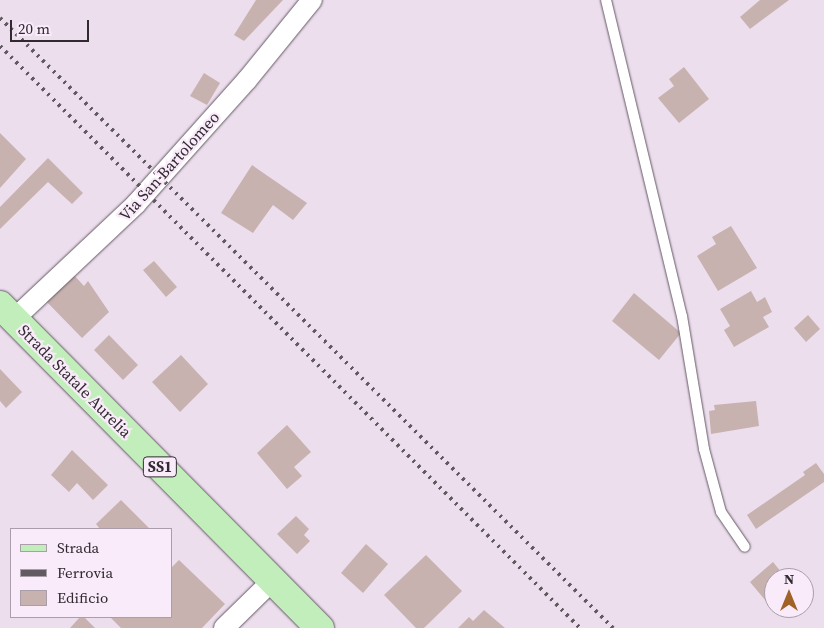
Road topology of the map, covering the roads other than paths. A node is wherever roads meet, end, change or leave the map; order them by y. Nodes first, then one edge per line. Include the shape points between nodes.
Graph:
1 (312, 0) edge
2 (606, 0) edge
3 (7, 312) edge
4 (745, 547) dead end
5 (272, 581) junction
6 (224, 628) edge
7 (320, 628) edge

1 - 3 street, Via San Bartolomeo via 248,80 136,204
2 - 4 lane via 682,316 704,450 721,512
3 - 5 main road, Strada Statale Aurelia / SS1
5 - 6 street
5 - 7 main road, Strada Statale Aurelia / SS1

